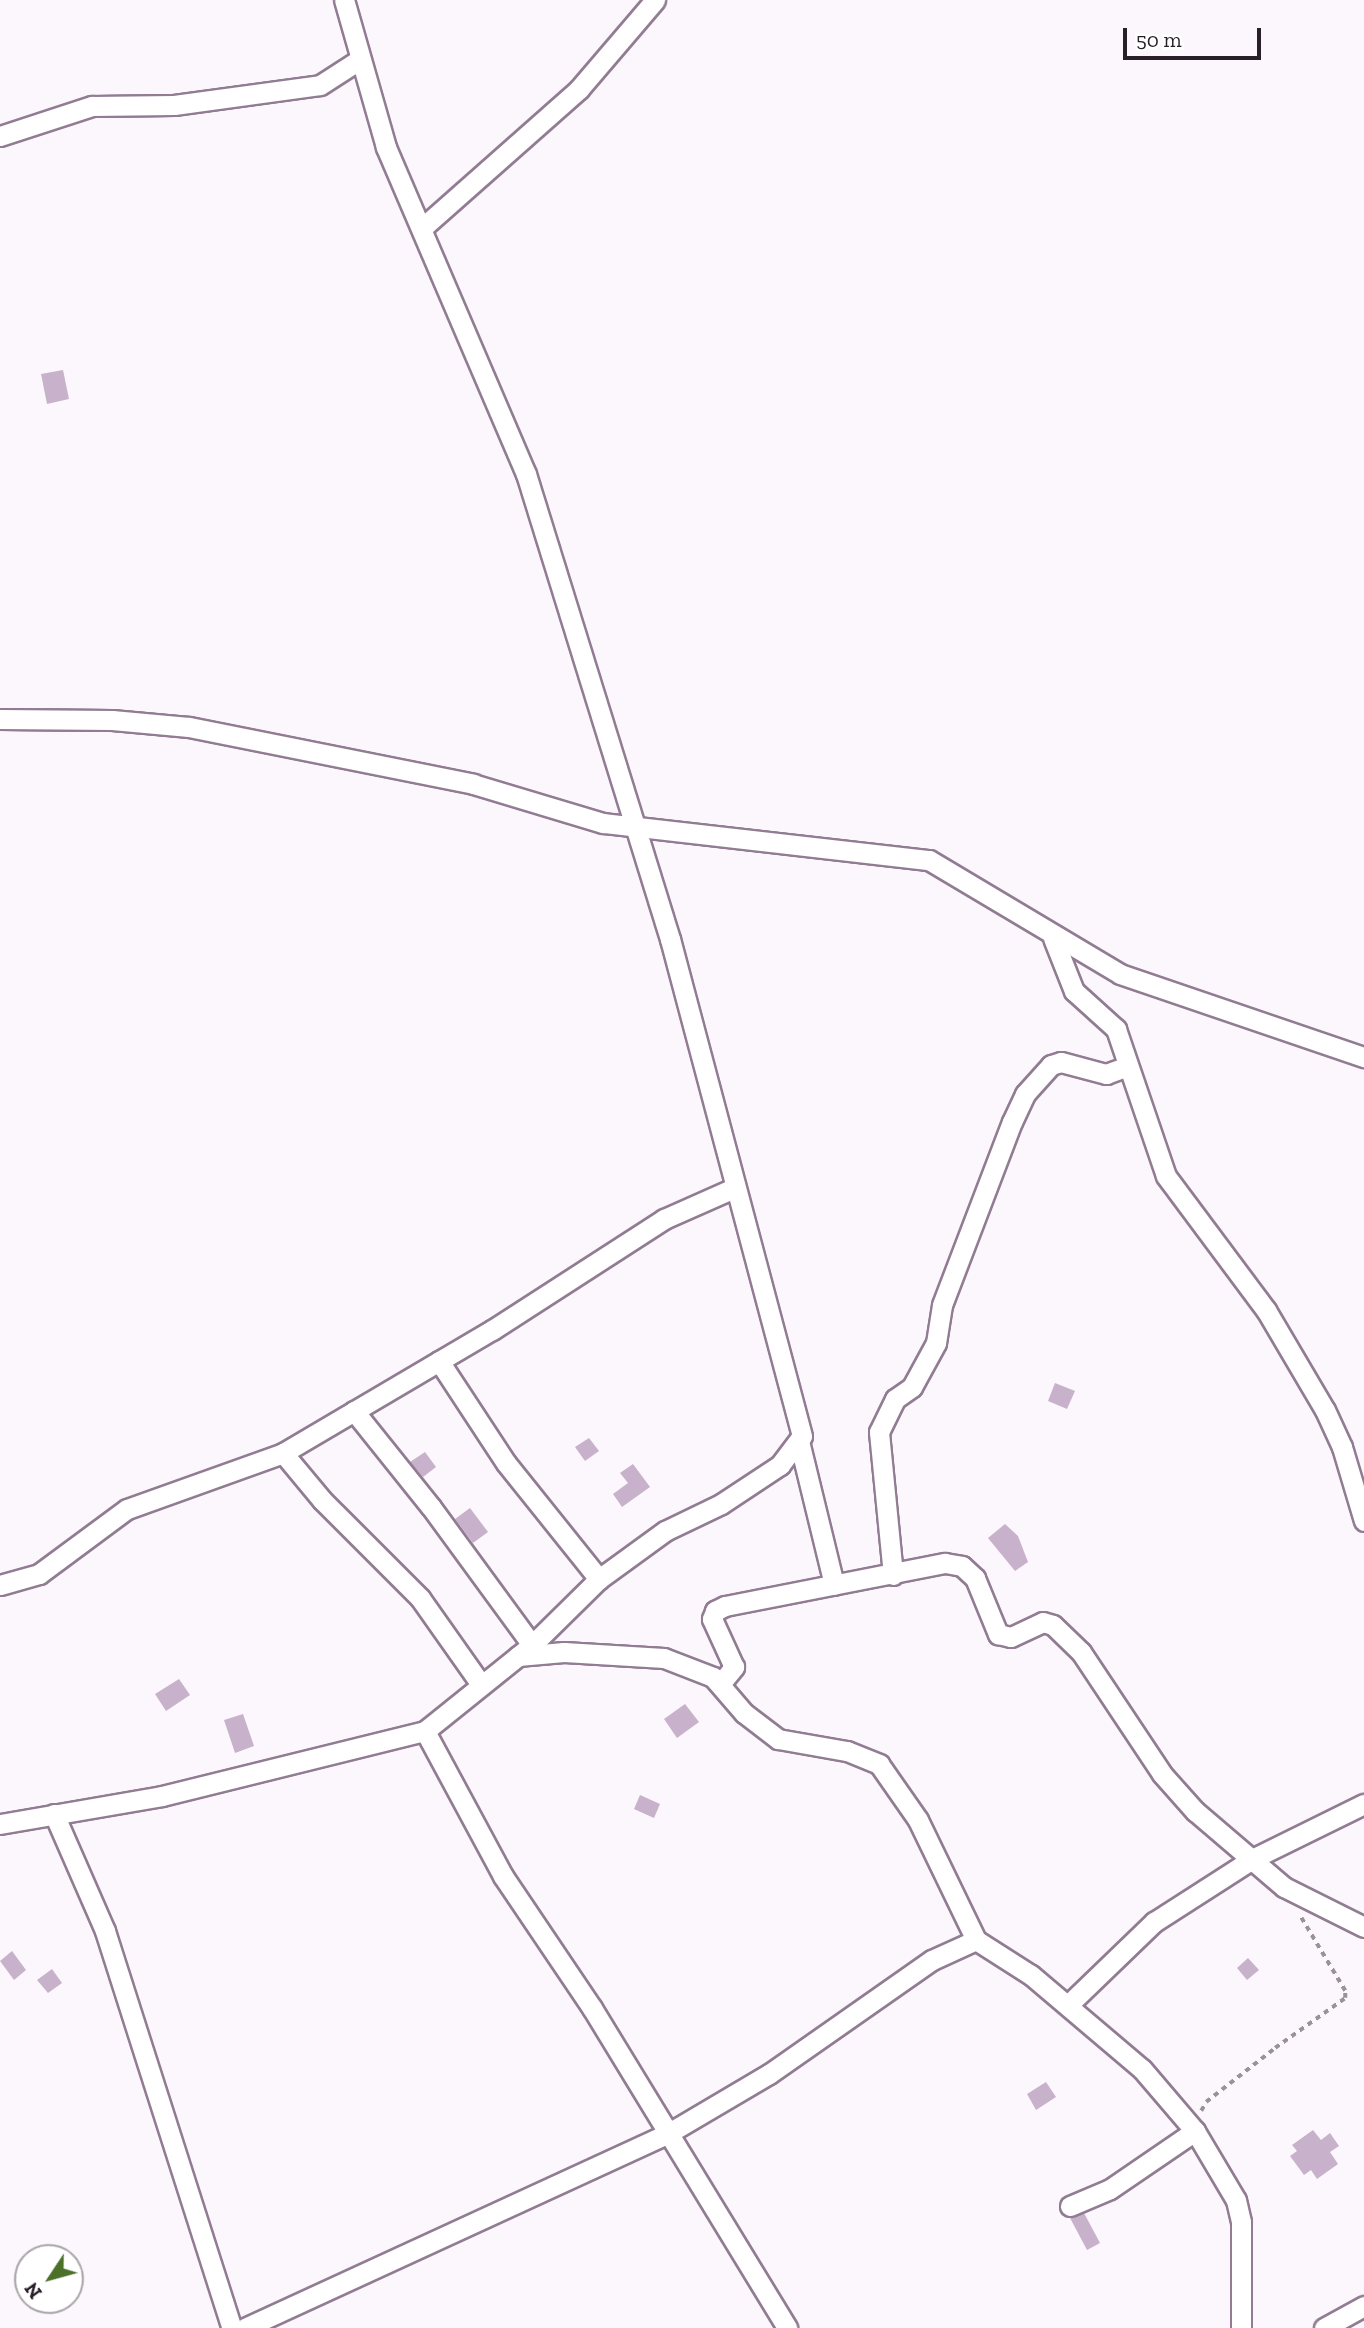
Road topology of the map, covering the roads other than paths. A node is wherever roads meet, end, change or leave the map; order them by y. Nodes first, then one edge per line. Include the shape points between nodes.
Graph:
1 (344, 0) edge
2 (655, 0) edge
3 (359, 60) junction
4 (0, 136) edge
5 (422, 228) junction
6 (0, 719) edge
7 (634, 825) junction
8 (1053, 938) junction
9 (1364, 1057) edge
10 (1128, 1066) junction
11 (734, 1188) junction
12 (439, 1362) junction
13 (354, 1411) junction
14 (799, 1441) junction
15 (283, 1453) junction
16 (1364, 1521) edge
17 (893, 1575) junction
18 (599, 1579) junction
19 (0, 1585) edge
20 (834, 1585) junction
21 (525, 1651) junction
22 (480, 1683) junction
23 (721, 1683) junction
24 (425, 1731) junction
25 (1364, 1804) edge
26 (54, 1814) junction
27 (0, 1824) edge
28 (1252, 1859) junction
29 (1364, 1927) edge
30 (976, 1940) junction
31 (1068, 2006) junction
32 (667, 2134) junction
33 (1200, 2137) junction
34 (1070, 2206) dead end
35 (1364, 2306) edge
36 (232, 2328) edge
37 (245, 2328) edge
38 (787, 2328) edge
39 (1241, 2328) edge
40 (1324, 2328) edge

1 - 3 street
2 - 5 street via 579,89
3 - 4 street via 320,85 174,106 92,107
3 - 5 street via 386,147
5 - 7 street via 526,474
6 - 7 street via 112,720 189,727 473,784 592,820
7 - 8 street via 929,860 958,874
7 - 11 street via 670,939
8 - 9 street via 1120,974
8 - 10 street via 1074,991 1116,1029
10 - 16 street via 1166,1176 1199,1214 1266,1310 1325,1410
10 - 17 street via 1106,1074 1061,1062 1051,1065 1025,1094 1012,1122 942,1305 936,1343 912,1387 895,1399 879,1432
11 - 12 street via 642,1232
11 - 14 street via 794,1396
12 - 13 street
12 - 18 street via 506,1464
13 - 15 street
13 - 21 street via 424,1497
14 - 18 street via 793,1452 762,1478 665,1531
14 - 20 street
15 - 19 street via 127,1509 39,1574
15 - 22 street via 322,1500 420,1598
17 - 20 street
17 - 28 street via 945,1563 962,1566 975,1578 987,1617 1004,1638 1043,1622 1053,1625 1088,1660 1162,1774 1195,1811
18 - 21 street
20 - 23 street via 752,1597 715,1611 712,1619 734,1661
21 - 22 street
21 - 23 street via 651,1656 704,1671
22 - 24 street
23 - 30 street via 744,1713 778,1739 847,1751 879,1764 918,1820
24 - 26 street via 162,1796
24 - 32 street via 503,1876 592,2008
25 - 28 street
26 - 27 street
26 - 36 street via 105,1931
28 - 29 street via 1284,1887
28 - 31 street via 1154,1922
30 - 31 street via 990,1945
30 - 32 street via 932,1959 769,2074
31 - 33 street via 1160,2085
32 - 37 street
32 - 38 street
33 - 34 street
33 - 39 street via 1236,2200 1241,2222
35 - 40 street

